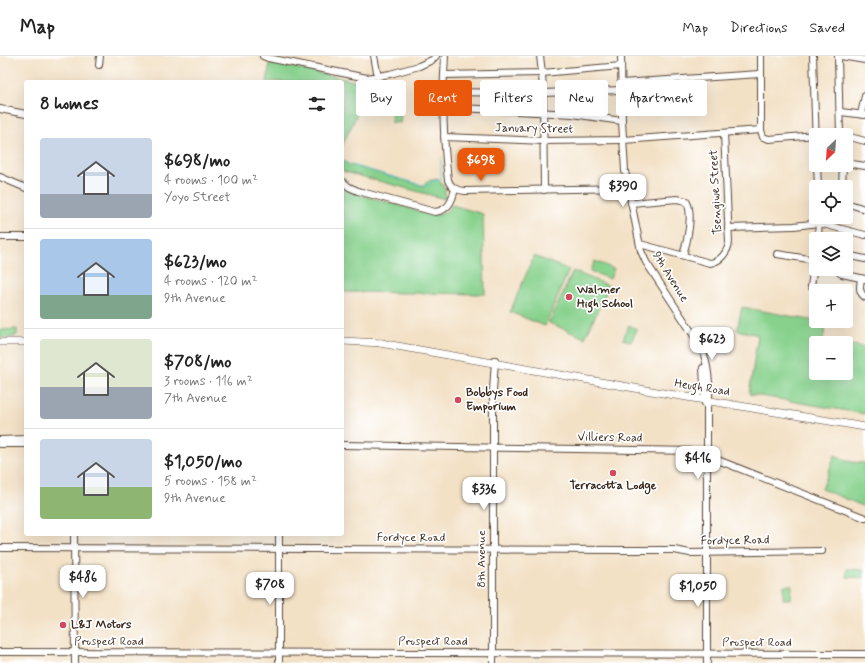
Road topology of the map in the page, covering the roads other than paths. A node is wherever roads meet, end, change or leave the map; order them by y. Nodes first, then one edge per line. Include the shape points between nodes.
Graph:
1 (100, 56) edge
2 (263, 56) edge
3 (374, 56) edge
4 (436, 56) edge
5 (445, 56) edge
6 (540, 56) edge
7 (621, 56) edge
8 (760, 56) edge
9 (813, 56) edge
10 (839, 56) edge
11 (861, 58) edge
12 (99, 65) dead end
13 (621, 66) junction
14 (542, 73) junction
15 (760, 74) junction
16 (444, 75) junction
17 (378, 76) junction
18 (444, 80) edge
19 (542, 80) edge
20 (621, 80) edge
21 (690, 80) edge
22 (616, 86) edge
23 (547, 93) edge
24 (865, 96) edge
25 (0, 109) edge
26 (547, 112) edge
27 (840, 112) junction
28 (24, 114) edge
29 (863, 114) edge
30 (443, 116) edge
31 (542, 116) edge
32 (622, 116) edge
33 (622, 121) junction
34 (816, 128) edge
35 (841, 128) edge
36 (761, 130) junction
37 (724, 133) junction
38 (809, 136) edge
39 (444, 137) junction
40 (853, 138) edge
41 (623, 140) junction
42 (544, 141) junction
43 (865, 141) edge
44 (853, 164) edge
45 (865, 166) edge
46 (0, 178) edge
47 (344, 183) edge
48 (24, 187) edge
49 (628, 188) junction
50 (455, 189) junction
51 (544, 190) junction
52 (631, 203) junction
53 (853, 205) edge
54 (865, 209) edge
55 (809, 222) edge
56 (832, 224) edge
57 (728, 228) junction
58 (865, 234) edge
59 (0, 237) edge
60 (24, 237) edge
61 (640, 244) junction
62 (777, 254) dead end
63 (683, 255) junction
64 (853, 256) edge
65 (809, 259) edge
66 (865, 259) edge
67 (850, 276) edge
68 (863, 279) edge
69 (865, 297) edge
70 (696, 339) junction
71 (344, 341) edge
72 (0, 342) edge
73 (24, 342) edge
74 (494, 361) junction
75 (704, 387) junction
76 (692, 397) junction
77 (706, 402) junction
78 (865, 427) edge
79 (24, 439) edge
80 (0, 440) edge
81 (0, 444) edge
82 (24, 444) edge
83 (344, 445) edge
84 (492, 447) junction
85 (706, 454) junction
86 (865, 518) edge
87 (74, 536) edge
88 (279, 536) edge
89 (0, 548) edge
90 (74, 548) junction
91 (279, 549) junction
92 (493, 550) junction
93 (822, 551) dead end
94 (707, 553) junction
95 (0, 652) edge
96 (279, 652) junction
97 (75, 653) junction
98 (707, 653) junction
99 (493, 654) junction
100 (865, 654) edge
101 (75, 663) edge
102 (279, 663) edge
103 (493, 663) edge
104 (707, 663) edge

1 - 12 street
2 - 17 street via 349,75 367,78
3 - 17 street
4 - 17 street via 419,66
5 - 16 street
6 - 14 street
7 - 13 street, 9th Avenue
8 - 15 street
9 - 34 street
10 - 11 street
10 - 27 street
13 - 14 street
13 - 20 street, 9th Avenue
14 - 16 street
14 - 19 street
15 - 21 street
15 - 36 street
16 - 18 street
22 - 23 street
24 - 29 street
25 - 28 street
26 - 33 street
27 - 29 street
27 - 35 street
30 - 39 street
31 - 42 street
32 - 33 street, 9th Avenue
33 - 41 street, 9th Avenue
36 - 37 street, January Street
36 - 38 street via 763,137 770,139
37 - 41 street, January Street
37 - 57 street, Tsengiwe Street
39 - 42 street, January Street
39 - 50 street via 448,180
40 - 43 street
41 - 42 street, January Street
41 - 49 street, 9th Avenue via 624,171
42 - 51 street
44 - 45 street
46 - 48 street
47 - 50 street via 358,191 435,212 447,207
49 - 51 street
49 - 52 street, 9th Avenue
50 - 51 street
52 - 61 street, 9th Avenue
52 - 63 street via 677,199 686,201 689,206 689,233
53 - 54 street
55 - 57 street via 788,226
56 - 58 street
57 - 63 street, Tsengiwe Street via 728,247 717,261 710,263
59 - 60 street
61 - 63 street, Tsengiwe Street
61 - 70 street, 9th Avenue via 646,262
62 - 65 street
64 - 66 street
67 - 68 street
68 - 69 street via 859,289
70 - 75 street, 9th Avenue via 703,366
70 - 77 street, 9th Avenue via 707,365
71 - 74 main road, Heugh Road via 380,343
72 - 73 main road
74 - 76 main road, Heugh Road
74 - 84 street, 8th Avenue
75 - 76 main road
75 - 77 street, 9th Avenue
76 - 77 main road, Heugh Road
77 - 78 main road, Heugh Road
77 - 85 street, 9th Avenue
79 - 80 street
81 - 82 street
83 - 84 street, Villiers Road
84 - 85 street, Villiers Road via 688,450
84 - 92 street, 8th Avenue
85 - 86 street, Villiers Road
85 - 94 street, 9th Avenue
87 - 90 street
88 - 91 street
89 - 90 street, Fordyce Road
90 - 91 street, Fordyce Road
90 - 97 street
91 - 92 street, Fordyce Road
91 - 96 street
92 - 94 street, Fordyce Road via 674,550
92 - 99 street, 8th Avenue
93 - 94 street, Fordyce Road
94 - 98 street, 9th Avenue
95 - 97 street, Prospect Road
96 - 97 street, Prospect Road
96 - 99 street, Prospect Road
96 - 102 street
97 - 101 street
98 - 99 street, Prospect Road
98 - 100 street, Prospect Road
98 - 104 street, 9th Avenue
99 - 103 street, 8th Avenue

